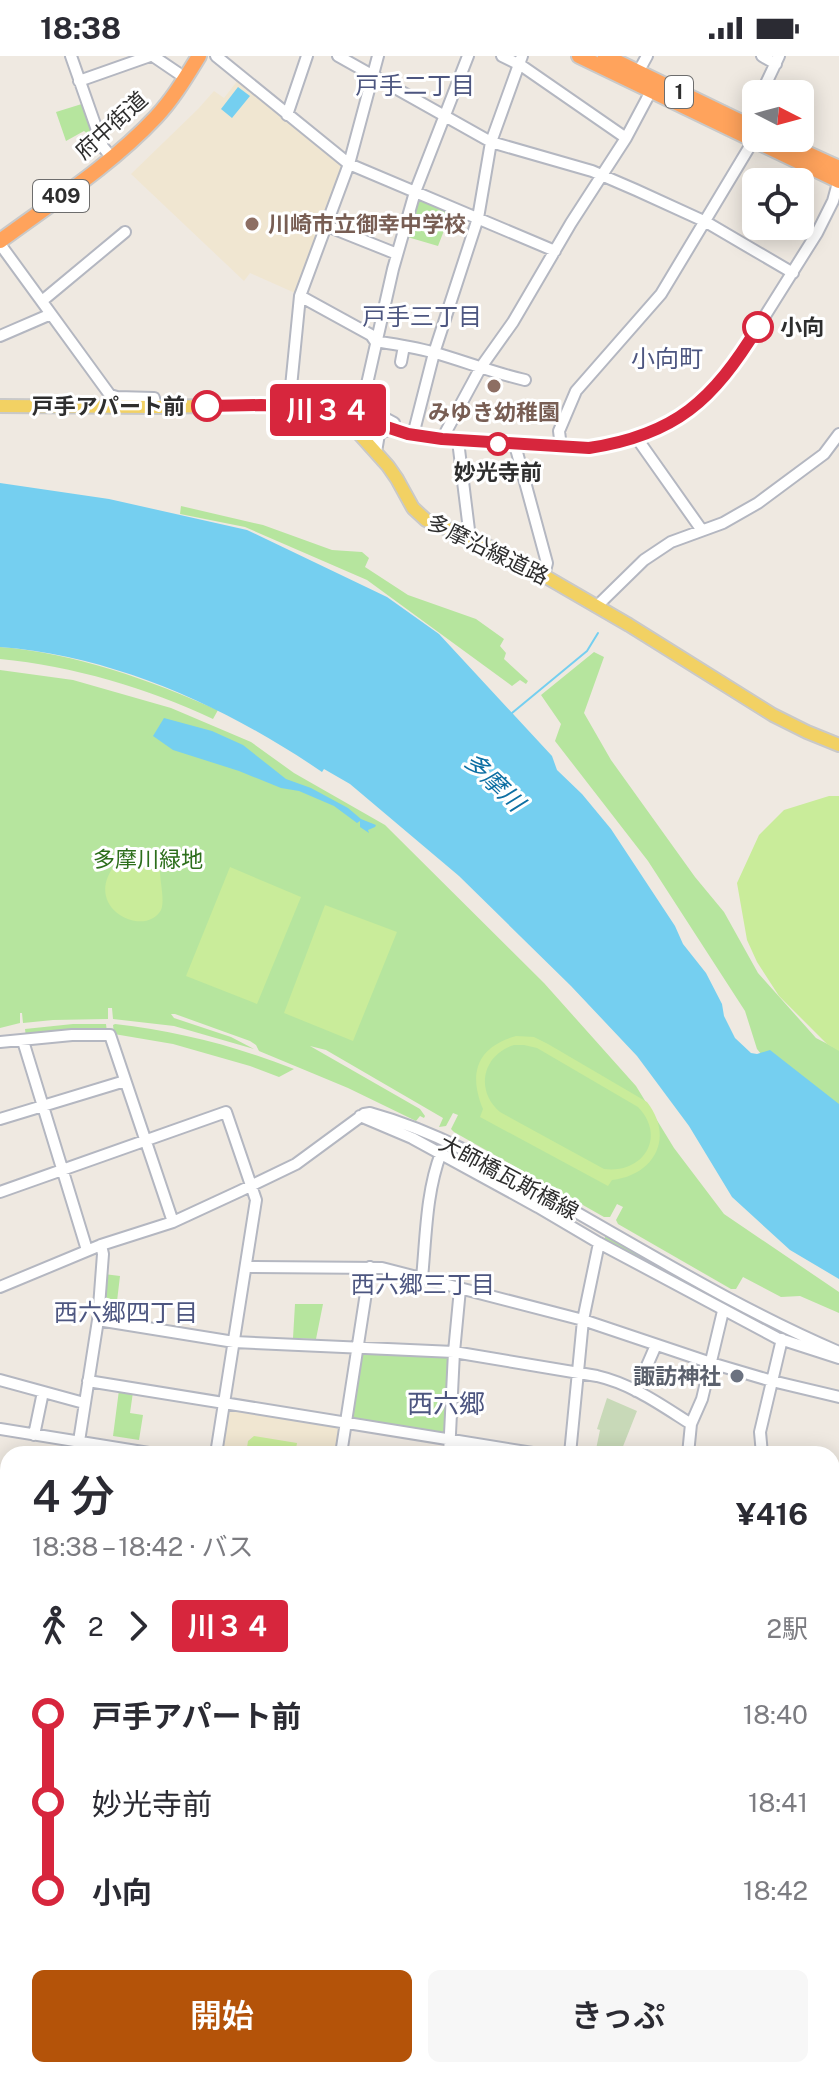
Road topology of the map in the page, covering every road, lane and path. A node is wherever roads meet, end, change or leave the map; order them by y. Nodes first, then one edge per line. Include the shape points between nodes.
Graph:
1 (71, 56) edge
2 (152, 56) edge
3 (188, 56) edge
4 (199, 56) edge
5 (216, 56) edge
6 (307, 56) edge
7 (338, 56) edge
8 (378, 56) edge
9 (468, 56) edge
10 (502, 56) edge
11 (579, 56) edge
12 (605, 56) edge
13 (647, 56) edge
14 (762, 56) edge
15 (520, 60) edge
16 (778, 60) edge
17 (178, 73) junction
18 (373, 76) junction
19 (635, 77) junction
20 (768, 80) edge
21 (79, 81) junction
22 (651, 91) junction
23 (287, 115) junction
24 (445, 115) junction
25 (742, 125) edge
26 (742, 126) edge
27 (626, 138) junction
28 (491, 142) junction
29 (742, 152) edge
30 (790, 152) edge
31 (803, 153) edge
32 (109, 154) junction
33 (349, 164) junction
34 (839, 168) edge
35 (602, 175) junction
36 (839, 181) edge
37 (415, 192) junction
38 (478, 218) junction
39 (706, 222) junction
40 (327, 226) junction
41 (125, 232) dead end
42 (0, 233) edge
43 (0, 242) edge
44 (555, 251) junction
45 (397, 254) junction
46 (793, 273) junction
47 (300, 296) junction
48 (42, 301) junction
49 (51, 314) junction
50 (0, 336) edge
51 (375, 341) junction
52 (404, 346) junction
53 (434, 353) junction
54 (401, 362) dead end
55 (481, 367) junction
56 (525, 380) dead end
57 (0, 406) edge
58 (156, 407) junction
59 (289, 407) junction
60 (338, 412) junction
61 (392, 430) junction
62 (839, 434) edge
63 (413, 435) junction
64 (636, 437) junction
65 (442, 439) junction
66 (458, 441) junction
67 (515, 445) junction
68 (561, 447) junction
69 (376, 452) junction
70 (701, 529) junction
71 (470, 538) junction
72 (544, 575) junction
73 (597, 606) junction
74 (839, 745) edge
75 (23, 1041) junction
76 (0, 1042) edge
77 (125, 1081) junction
78 (42, 1106) junction
79 (360, 1116) junction
80 (0, 1119) edge
81 (146, 1140) junction
82 (441, 1153) junction
83 (62, 1169) junction
84 (252, 1185) junction
85 (0, 1192) edge
86 (173, 1222) junction
87 (599, 1243) junction
88 (101, 1245) junction
89 (87, 1250) junction
90 (246, 1267) junction
91 (370, 1267) junction
92 (422, 1278) junction
93 (0, 1287) edge
94 (460, 1289) junction
95 (743, 1305) junction
96 (723, 1311) junction
97 (98, 1320) junction
98 (583, 1320) junction
99 (782, 1339) junction
100 (234, 1342) junction
101 (656, 1345) junction
102 (358, 1348) junction
103 (454, 1352) junction
104 (839, 1355) edge
105 (711, 1363) junction
106 (577, 1374) junction
107 (0, 1380) edge
108 (88, 1381) junction
109 (772, 1381) junction
110 (636, 1391) junction
111 (43, 1392) junction
112 (839, 1397) edge
113 (84, 1403) junction
114 (224, 1403) junction
115 (346, 1424) junction
116 (691, 1424) junction
117 (0, 1429) edge
118 (34, 1435) junction
119 (450, 1440) junction
120 (78, 1442) junction
121 (78, 1446) edge
122 (101, 1446) edge
123 (217, 1446) edge
124 (342, 1446) edge
125 (450, 1446) edge
126 (488, 1446) edge
127 (571, 1446) edge
128 (689, 1446) edge
129 (761, 1446) edge

1 - 21 street
2 - 17 street
2 - 21 street
3 - 17 highway, 府中街道 / 409
4 - 32 highway, 府中街道 / 409 via 157,116
5 - 23 street
6 - 23 street
7 - 18 street
8 - 18 street
9 - 24 street
10 - 15 street
11 - 19 highway, 1
12 - 19 highway, 1
13 - 19 street
14 - 16 street
15 - 27 street
15 - 28 street
16 - 20 street
17 - 32 highway, 府中街道 / 409
18 - 24 street
18 - 33 street
19 - 22 highway, 1
19 - 25 highway, 1
21 - 32 street
22 - 26 highway, 1
22 - 27 street
23 - 33 street
24 - 28 street
24 - 37 street
27 - 35 street
28 - 35 street
28 - 38 street
29 - 39 street
30 - 36 highway, 1
31 - 34 highway
32 - 42 highway, 府中街道 / 409
32 - 43 highway, 府中街道 / 409
33 - 37 street
33 - 40 street
35 - 39 street
35 - 44 street
36 - 46 street
37 - 38 street
37 - 45 street
38 - 44 street
38 - 53 street
39 - 46 street
39 - 68 street via 661,294 576,391 559,431
40 - 45 street
40 - 47 street
41 - 48 street
43 - 48 street
44 - 55 street
45 - 51 street
46 - 64 street via 715,389 682,416
47 - 51 street
47 - 59 street
48 - 49 street
49 - 50 street
49 - 58 street via 110,395 154,398
51 - 52 street
51 - 61 street via 362,406 394,423
52 - 53 street
52 - 54 street
53 - 55 street
53 - 63 street
55 - 56 street
55 - 65 street
57 - 58 main road
58 - 59 main road
59 - 60 main road
60 - 61 street
60 - 69 main road, 多摩沿線道路
61 - 63 street
61 - 69 street via 379,434
62 - 70 street via 824,454 758,503
63 - 65 street
64 - 68 street via 589,448
64 - 70 street
65 - 66 street
66 - 67 street
66 - 71 street
67 - 68 street
67 - 72 street via 547,563
69 - 71 main road, 多摩沿線道路 via 421,517
70 - 73 street via 644,560
71 - 72 main road, 多摩沿線道路
72 - 73 main road, 多摩沿線道路
73 - 74 main road, 多摩沿線道路 via 773,715
75 - 76 street
75 - 77 street via 110,1035
75 - 78 street
77 - 78 street
77 - 81 street
78 - 80 street
78 - 83 street
79 - 82 street
79 - 84 street via 296,1164
79 - 95 street, 大師橋瓦斯橋線 via 382,1117 488,1160
81 - 83 street
81 - 84 street via 226,1112
81 - 86 street
82 - 87 street
82 - 92 street via 434,1171
83 - 85 street
83 - 89 street
84 - 86 street
84 - 90 street via 256,1200
86 - 88 street
87 - 96 street
87 - 98 street
88 - 89 street
88 - 97 street
89 - 93 street
90 - 91 street
90 - 100 street
91 - 92 street
91 - 102 street
92 - 94 street
94 - 98 street
94 - 103 street
95 - 99 street via 742,1311
95 - 104 street, 大師橋瓦斯橋線
96 - 99 street
96 - 105 street
97 - 100 street
97 - 108 street
98 - 101 street
98 - 106 street
99 - 104 street
99 - 109 street
100 - 102 street
100 - 114 street
101 - 105 street
101 - 110 street
102 - 103 street
102 - 115 street
103 - 106 street
103 - 119 street
105 - 109 street
105 - 116 street
106 - 110 street via 616,1380
106 - 127 street
107 - 111 street
108 - 113 street
108 - 114 street
109 - 112 street
109 - 129 street
110 - 116 street
111 - 113 street
111 - 118 street
113 - 120 street
114 - 115 street
114 - 123 street
115 - 119 street
115 - 124 street
116 - 128 street
117 - 118 street
118 - 120 street
119 - 125 street
119 - 126 street
120 - 121 street
120 - 122 street

